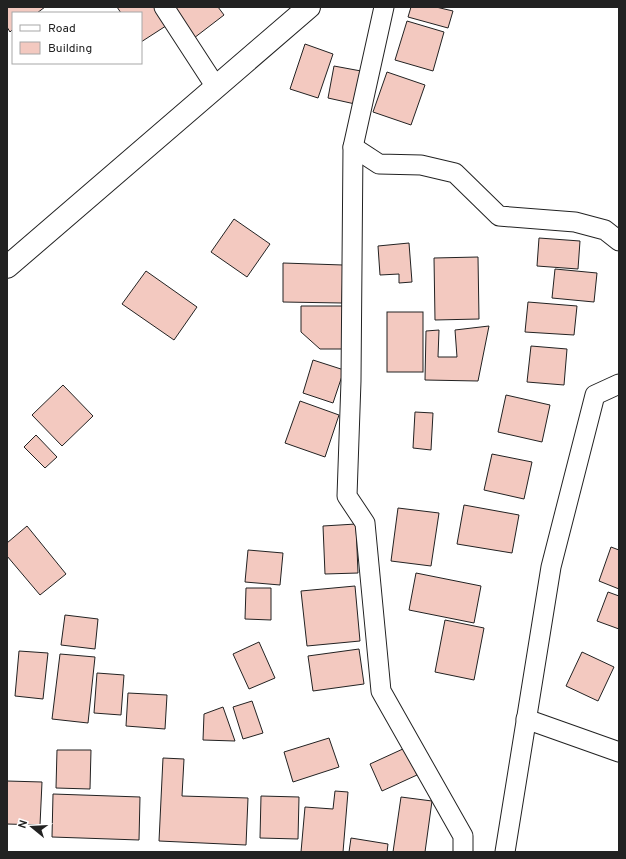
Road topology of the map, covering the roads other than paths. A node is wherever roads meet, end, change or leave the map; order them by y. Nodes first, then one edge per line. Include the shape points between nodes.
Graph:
1 (164, 7) edge
2 (309, 7) edge
3 (384, 7) edge
4 (216, 87) junction
5 (353, 147) junction
6 (619, 241) edge
7 (7, 267) edge
8 (619, 384) edge
9 (526, 719) junction
10 (619, 752) edge
11 (463, 852) edge
12 (505, 852) edge

1 - 4 street
2 - 4 main road
3 - 5 street
4 - 7 main road
5 - 6 street via 379,164 421,165 455,173 498,216 575,222 605,230
5 - 11 street via 351,381 347,496 365,523 381,691 463,836
8 - 9 street via 595,395 551,567
9 - 10 street
9 - 12 street

